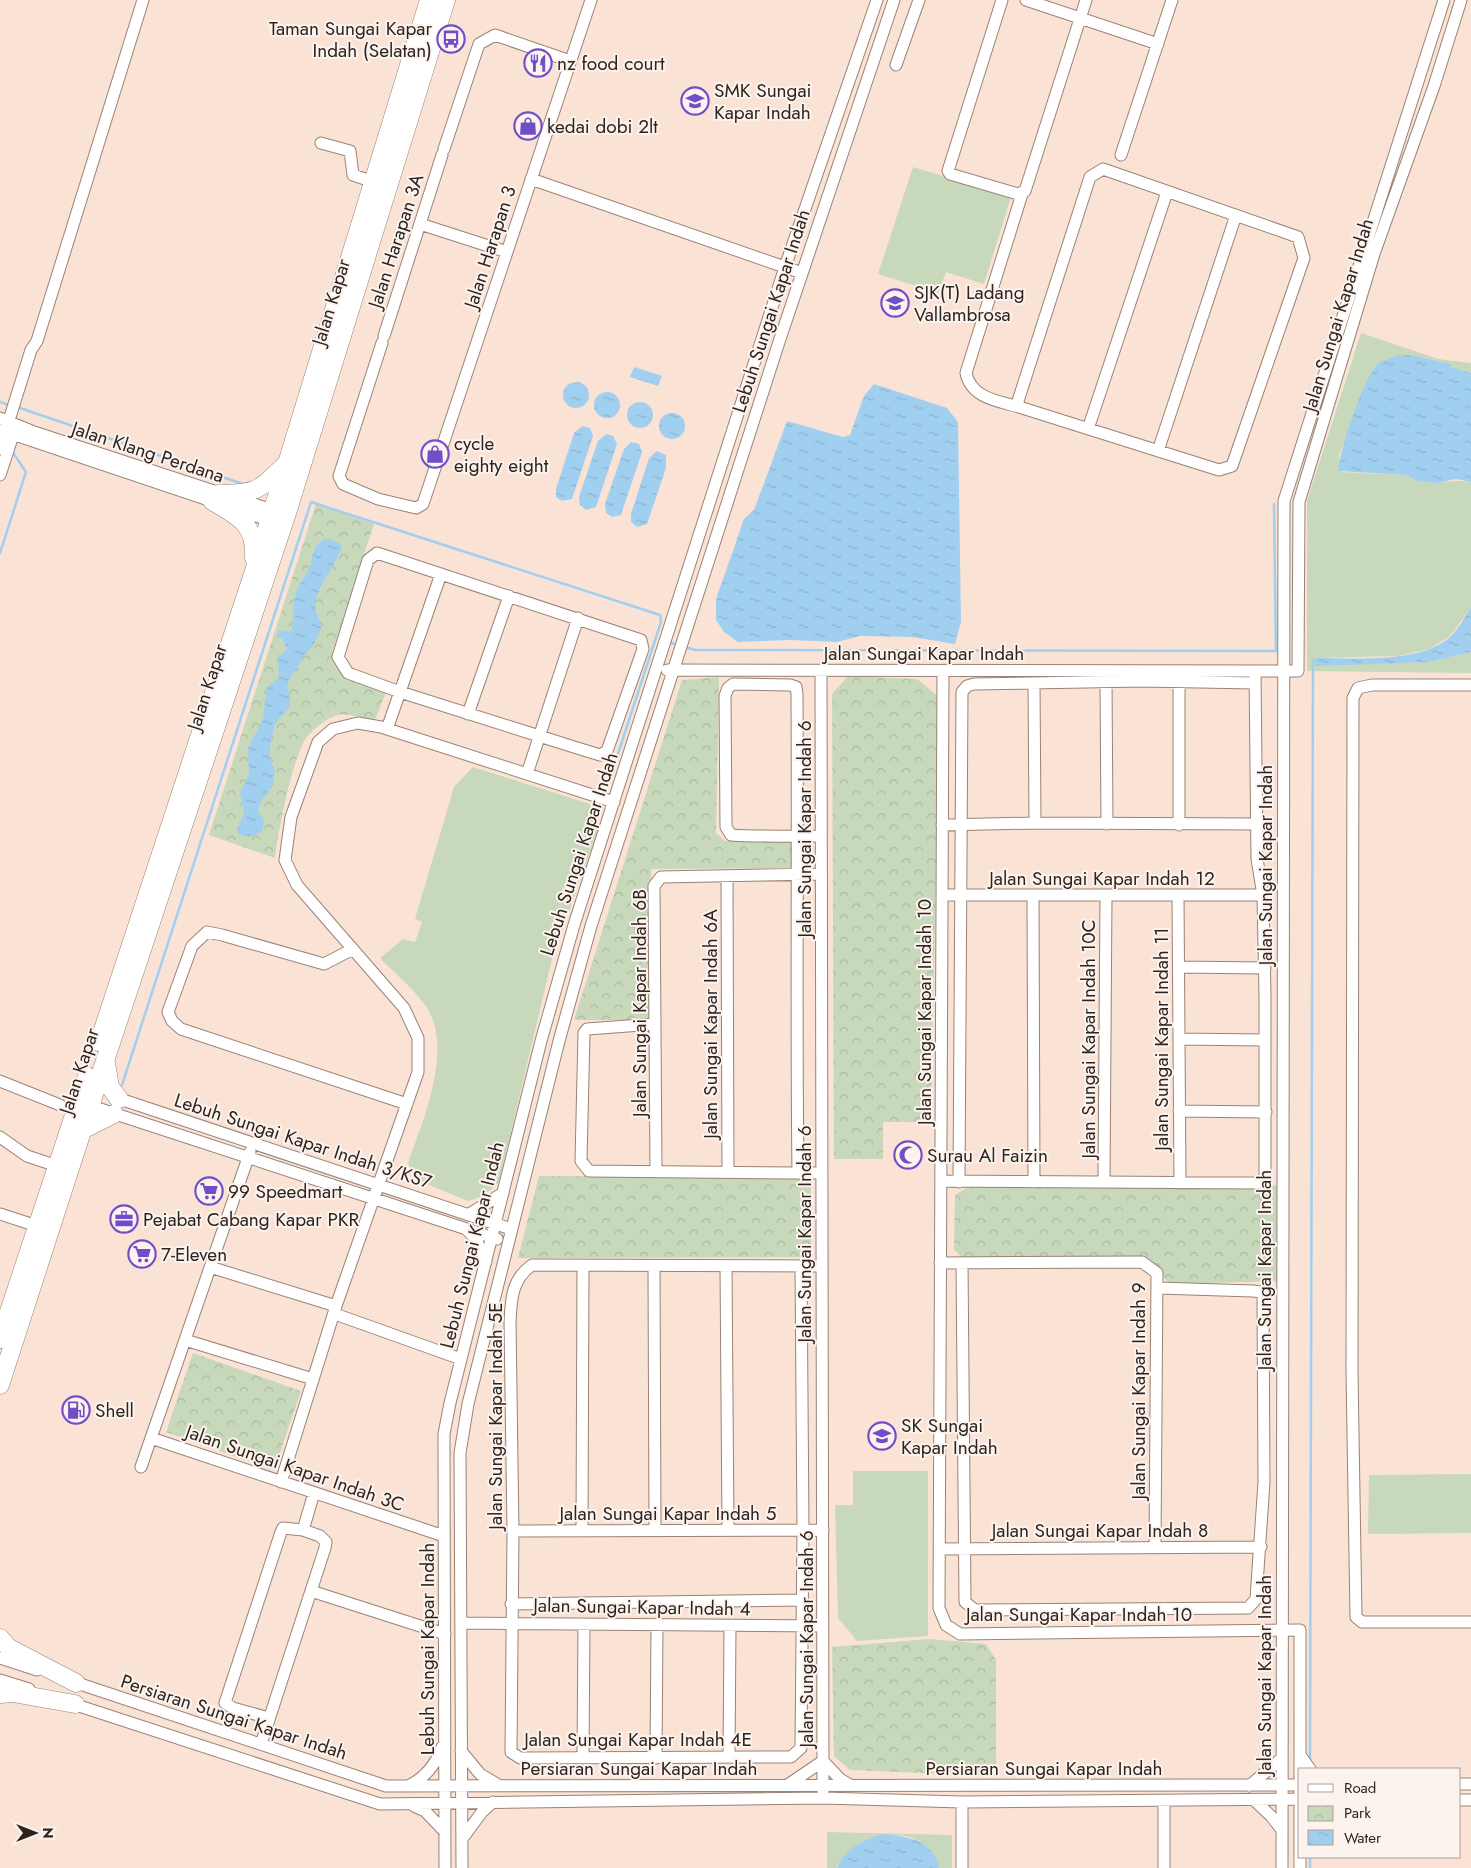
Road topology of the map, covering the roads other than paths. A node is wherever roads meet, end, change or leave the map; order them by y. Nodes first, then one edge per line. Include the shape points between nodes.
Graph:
1 (143, 0) edge
2 (430, 0) edge
3 (446, 0) edge
4 (591, 0) edge
5 (877, 0) edge
6 (894, 0) edge
7 (919, 0) edge
8 (1002, 0) edge
9 (1026, 0) edge
10 (1086, 0) edge
11 (1172, 0) edge
12 (1444, 0) edge
13 (1461, 0) edge
14 (1080, 18) junction
15 (1158, 44) junction
16 (570, 61) junction
17 (896, 65) dead end
18 (321, 143) dead end
19 (1121, 155) dead end
20 (531, 179) junction
21 (374, 182) junction
22 (1167, 192) junction
23 (1022, 194) junction
24 (1236, 215) junction
25 (420, 224) junction
26 (507, 252) junction
27 (785, 267) junction
28 (802, 273) junction
29 (779, 342) junction
30 (749, 382) junction
31 (1019, 407) junction
32 (1088, 429) junction
33 (8, 432) edge
34 (1158, 451) junction
35 (288, 463) junction
36 (0, 474) edge
37 (215, 497) junction
38 (423, 504) joint
39 (278, 518) junction
40 (254, 571) junction
41 (441, 574) junction
42 (509, 596) junction
43 (578, 618) junction
44 (1283, 666) junction
45 (656, 668) junction
46 (673, 670) junction
47 (821, 670) junction
48 (942, 671) junction
49 (1255, 677) junction
50 (1179, 681) junction
51 (1106, 682) junction
52 (1034, 683) junction
53 (1471, 685) edge
54 (400, 692) junction
55 (468, 714) junction
56 (387, 729) junction
57 (539, 736) junction
58 (527, 774) junction
59 (614, 802) junction
60 (1035, 823) junction
61 (961, 824) junction
62 (1108, 824) junction
63 (1179, 824) junction
64 (1257, 824) junction
65 (942, 825) junction
66 (798, 836) junction
67 (821, 836) junction
68 (798, 874) junction
69 (821, 874) junction
70 (727, 876) junction
71 (942, 895) junction
72 (960, 895) junction
73 (1034, 895) junction
74 (1106, 895) junction
75 (1178, 895) junction
76 (1262, 895) junction
77 (353, 949) junction
78 (1178, 967) junction
79 (1265, 968) junction
80 (655, 1024) junction
81 (1179, 1039) junction
82 (1265, 1040) junction
83 (105, 1060) junction
84 (0, 1081) edge
85 (87, 1096) junction
86 (407, 1104) junction
87 (60, 1105) dead end
88 (117, 1106) junction
89 (1179, 1111) junction
90 (1266, 1112) junction
91 (82, 1130) junction
92 (0, 1137) edge
93 (253, 1143) junction
94 (248, 1158) junction
95 (57, 1166) junction
96 (656, 1171) junction
97 (728, 1172) junction
98 (798, 1173) junction
99 (822, 1173) junction
100 (940, 1182) junction
101 (959, 1182) junction
102 (1034, 1182) junction
103 (1104, 1182) junction
104 (1180, 1183) junction
105 (379, 1185) junction
106 (503, 1193) junction
107 (374, 1199) junction
108 (0, 1214) edge
109 (468, 1215) junction
110 (495, 1224) junction
111 (38, 1226) junction
112 (466, 1229) junction
113 (511, 1229) junction
114 (492, 1237) junction
115 (508, 1243) junction
116 (486, 1262) junction
117 (940, 1263) junction
118 (962, 1263) junction
119 (582, 1265) junction
120 (654, 1266) junction
121 (726, 1266) junction
122 (801, 1266) junction
123 (822, 1266) junction
124 (210, 1267) junction
125 (1157, 1288) junction
126 (336, 1310) junction
127 (0, 1339) edge
128 (185, 1340) junction
129 (461, 1359) junction
130 (313, 1379) junction
131 (0, 1385) edge
132 (151, 1438) junction
133 (141, 1467) dead end
134 (280, 1482) junction
135 (314, 1493) junction
136 (303, 1530) junction
137 (655, 1530) junction
138 (728, 1530) junction
139 (803, 1530) junction
140 (823, 1530) junction
141 (513, 1531) junction
142 (582, 1531) junction
143 (444, 1536) junction
144 (1261, 1547) junction
145 (1156, 1548) junction
146 (939, 1549) junction
147 (965, 1549) junction
148 (311, 1591) junction
149 (801, 1600) junction
150 (512, 1604) junction
151 (1471, 1622) edge
152 (461, 1623) junction
153 (511, 1624) junction
154 (584, 1624) junction
155 (657, 1625) junction
156 (730, 1626) junction
157 (801, 1626) junction
158 (822, 1626) junction
159 (1300, 1630) joint
160 (1282, 1631) junction
161 (444, 1634) junction
162 (0, 1638) edge
163 (0, 1658) edge
164 (0, 1680) edge
165 (76, 1682) junction
166 (0, 1694) edge
167 (76, 1704) junction
168 (269, 1718) junction
169 (445, 1740) junction
170 (261, 1744) junction
171 (461, 1751) junction
172 (1300, 1755) junction
173 (583, 1757) junction
174 (729, 1757) junction
175 (656, 1758) junction
176 (1281, 1760) junction
177 (823, 1761) junction
178 (1300, 1768) edge
179 (1309, 1768) edge
180 (789, 1784) junction
181 (823, 1785) junction
182 (850, 1785) junction
183 (406, 1786) junction
184 (445, 1786) junction
185 (461, 1786) junction
186 (501, 1786) junction
187 (1249, 1786) junction
188 (1281, 1786) junction
189 (1298, 1786) edge
190 (823, 1798) junction
191 (1298, 1799) edge
192 (1254, 1800) junction
193 (1281, 1800) junction
194 (492, 1802) junction
195 (962, 1802) junction
196 (1164, 1802) junction
197 (445, 1803) junction
198 (461, 1803) junction
199 (409, 1804) junction
200 (1282, 1830) junction
201 (445, 1832) junction
202 (462, 1840) junction
203 (445, 1868) edge
204 (462, 1868) edge
205 (962, 1868) edge
206 (1164, 1868) edge
207 (1282, 1868) edge

1 - 33 street via 31,350
2 - 21 highway, Jalan Kapar
3 - 39 highway, Jalan Kapar
4 - 16 street, Jalan Harapan 3
5 - 27 street, Lebuh Sungai Kapar Indah
6 - 28 street, Lebuh Sungai Kapar Indah
7 - 17 street
8 - 23 street via 948,171
9 - 14 street
10 - 14 street
11 - 15 street
12 - 44 street, Jalan Sungai Kapar Indah via 1284,501
13 - 44 street, Jalan Sungai Kapar Indah via 1374,254 1299,502 1298,660
14 - 15 street
14 - 23 street
15 - 19 street
16 - 20 street, Jalan Harapan 3
16 - 25 street, Jalan Harapan 3A via 494,35 479,44
18 - 21 street via 350,151 353,175
20 - 26 street, Jalan Harapan 3
20 - 27 street
21 - 35 highway, Jalan Kapar
22 - 24 street
22 - 31 street via 1102,170 1090,177
22 - 32 street
23 - 31 street via 966,373 979,394
24 - 34 street
24 - 34 street via 1298,237 1304,258 1232,466 1219,470
25 - 26 street
25 - 38 street, Jalan Harapan 3A via 339,476 342,484 378,499 416,508
26 - 38 street, Jalan Harapan 3
27 - 28 street
27 - 30 street, Lebuh Sungai Kapar Indah
28 - 29 street, Lebuh Sungai Kapar Indah
29 - 30 street via 769,343
29 - 46 street, Lebuh Sungai Kapar Indah
30 - 45 street, Lebuh Sungai Kapar Indah
31 - 32 street
32 - 34 street
33 - 36 street
33 - 37 street, Jalan Klang Perdana
35 - 37 highway via 255,491
35 - 39 highway, Jalan Kapar
37 - 39 street, Jalan Klang Perdana
37 - 40 highway via 251,532 255,544
39 - 40 highway, Jalan Kapar
39 - 83 highway, Jalan Kapar
40 - 85 highway, Jalan Kapar
41 - 42 street
41 - 54 street
41 - 54 street via 377,553 368,560 338,657 348,673
42 - 43 street
42 - 55 street
43 - 57 street
43 - 57 street via 641,640 643,649 605,753 600,755
44 - 49 street, Jalan Sungai Kapar Indah
44 - 160 street, Jalan Sungai Kapar Indah
45 - 46 street, Jalan Sungai Kapar Indah
45 - 59 street, Lebuh Sungai Kapar Indah
46 - 47 street, Jalan Sungai Kapar Indah
46 - 113 street, Lebuh Sungai Kapar Indah via 588,936
47 - 48 street, Jalan Sungai Kapar Indah
47 - 67 street, Jalan Sungai Kapar Indah 6
48 - 49 street, Jalan Sungai Kapar Indah
48 - 65 street, Jalan Sungai Kapar Indah 10
49 - 50 street
49 - 64 street
50 - 51 street
50 - 63 street
51 - 52 street
51 - 62 street
52 - 60 street
52 - 61 street via 974,684 962,692
53 - 151 street via 1372,685 1358,688 1353,698 1352,1353 1356,1617 1362,1622
54 - 55 street
54 - 56 street
55 - 57 street
56 - 58 street
56 - 77 street via 358,723 333,729 318,742 291,817 285,860 297,885
57 - 58 street
58 - 59 street
59 - 106 street, Lebuh Sungai Kapar Indah via 574,924
60 - 61 street
60 - 62 street
61 - 65 street
61 - 72 street
62 - 63 street
63 - 64 street
64 - 76 street
65 - 71 street, Jalan Sungai Kapar Indah 10
66 - 66 street, Jalan Sungai Kapar Indah 6 via 796,687 733,684 725,696 726,827 731,835
66 - 67 street
66 - 68 street, Jalan Sungai Kapar Indah 6
67 - 69 street, Jalan Sungai Kapar Indah 6
68 - 69 street, Jalan Sungai Kapar Indah 6B
68 - 70 street, Jalan Sungai Kapar Indah 6B
68 - 98 street, Jalan Sungai Kapar Indah 6
69 - 99 street, Jalan Sungai Kapar Indah 6
70 - 80 street, Jalan Sungai Kapar Indah 6B via 661,877 654,886
70 - 97 street, Jalan Sungai Kapar Indah 6A
71 - 72 street, Jalan Sungai Kapar Indah 12
71 - 100 street, Jalan Sungai Kapar Indah 10
72 - 73 street, Jalan Sungai Kapar Indah 12
72 - 101 street
73 - 74 street, Jalan Sungai Kapar Indah 12
73 - 102 street
74 - 75 street, Jalan Sungai Kapar Indah 12
74 - 103 street, Jalan Sungai Kapar Indah 10C
75 - 76 street, Jalan Sungai Kapar Indah 12
75 - 78 street, Jalan Sungai Kapar Indah 11
76 - 79 street
77 - 86 street via 404,1008 418,1038 418,1072
77 - 86 street via 324,964 206,932 192,946 168,1012 181,1029
78 - 79 street
78 - 81 street, Jalan Sungai Kapar Indah 11
79 - 82 street
80 - 96 street, Jalan Sungai Kapar Indah 6B
80 - 96 street, Jalan Sungai Kapar Indah 6 via 587,1029 584,1032 581,1161 589,1171
81 - 82 street
81 - 89 street, Jalan Sungai Kapar Indah 11
82 - 90 street
83 - 85 highway, Jalan Kapar
83 - 88 highway
84 - 87 street
85 - 88 street, Lebuh Sungai Kapar Indah 3/KS7
85 - 91 highway, Jalan Kapar
85 - 95 highway, Jalan Kapar
86 - 105 street
88 - 91 highway
88 - 93 street, Lebuh Sungai Kapar Indah 3/KS7
88 - 94 street, Lebuh Sungai Kapar Indah 3/KS7
89 - 90 street
89 - 104 street, Jalan Sungai Kapar Indah 11
90 - 104 street via 1265,1178 1258,1183
91 - 131 highway, Jalan Kapar
92 - 95 street via 27,1156
93 - 94 street
93 - 105 street, Lebuh Sungai Kapar Indah 3/KS7
94 - 107 street, Lebuh Sungai Kapar Indah 3/KS7
94 - 124 street
95 - 111 highway, Jalan Kapar
96 - 97 street, Jalan Sungai Kapar Indah 6
97 - 98 street, Jalan Sungai Kapar Indah 6
98 - 99 street
99 - 123 street, Jalan Sungai Kapar Indah 6
100 - 101 street
100 - 117 street, Jalan Sungai Kapar Indah 10
101 - 102 street
102 - 103 street
103 - 104 street
105 - 107 street
105 - 109 street, Lebuh Sungai Kapar Indah 3/KS7
106 - 109 street
106 - 110 street, Lebuh Sungai Kapar Indah
107 - 112 street, Lebuh Sungai Kapar Indah 3/KS7
107 - 126 street
108 - 111 street
109 - 110 street, Lebuh Sungai Kapar Indah 3/KS7
110 - 113 street, Lebuh Sungai Kapar Indah 3/KS7
110 - 114 street, Lebuh Sungai Kapar Indah
111 - 127 highway, Jalan Kapar
112 - 114 street, Lebuh Sungai Kapar Indah 3/KS7
112 - 116 street via 476,1239
113 - 115 street, Lebuh Sungai Kapar Indah
114 - 115 street, Lebuh Sungai Kapar Indah 3/KS7
114 - 116 street, Lebuh Sungai Kapar Indah
115 - 152 street, Lebuh Sungai Kapar Indah via 462,1434
116 - 129 street, Lebuh Sungai Kapar Indah
117 - 118 street, Jalan Sungai Kapar Indah 9
117 - 146 street, Jalan Sungai Kapar Indah 10
118 - 125 street, Jalan Sungai Kapar Indah 9 via 1142,1262 1157,1274
118 - 147 street
119 - 120 street, Jalan Sungai Kapar Indah 5E
119 - 141 street, Jalan Sungai Kapar Indah 5E via 532,1265 522,1272 513,1291 510,1322
119 - 142 street
120 - 121 street, Jalan Sungai Kapar Indah 5E
120 - 137 street
121 - 122 street, Jalan Sungai Kapar Indah 5E
121 - 138 street
122 - 123 street, Jalan Sungai Kapar Indah 5E
122 - 139 street
123 - 140 street, Jalan Sungai Kapar Indah 6
124 - 126 street
124 - 128 street
125 - 144 street via 1253,1291 1263,1295
125 - 145 street, Jalan Sungai Kapar Indah 9
126 - 129 street
126 - 130 street
128 - 130 street
128 - 132 street
129 - 143 street, Lebuh Sungai Kapar Indah via 444,1434
130 - 134 street
132 - 133 street
132 - 134 street, Jalan Sungai Kapar Indah 3C
134 - 135 street, Jalan Sungai Kapar Indah 3C
135 - 136 street
135 - 143 street, Jalan Sungai Kapar Indah 3C
136 - 148 street via 320,1536 326,1542
136 - 168 street via 283,1528 281,1532 225,1703
137 - 138 street, Jalan Sungai Kapar Indah 5
137 - 142 street, Jalan Sungai Kapar Indah 5
138 - 139 street, Jalan Sungai Kapar Indah 5
139 - 140 street, Jalan Sungai Kapar Indah 5
139 - 149 street
140 - 158 street, Jalan Sungai Kapar Indah 6
141 - 142 street, Jalan Sungai Kapar Indah 5
141 - 150 street, Jalan Sungai Kapar Indah 5E
143 - 161 street, Lebuh Sungai Kapar Indah
144 - 145 street, Jalan Sungai Kapar Indah 8
144 - 147 street via 1256,1599 1248,1608 1064,1610 975,1610 970,1607 965,1602
145 - 147 street, Jalan Sungai Kapar Indah 8
146 - 147 street, Jalan Sungai Kapar Indah 8
146 - 160 street, Jalan Sungai Kapar Indah 10 via 939,1608 946,1625 960,1634
148 - 161 street
148 - 168 street
149 - 150 street, Jalan Sungai Kapar Indah 4
149 - 157 street
150 - 153 street, Jalan Sungai Kapar Indah 5E
152 - 153 street, Jalan Sungai Kapar Indah 4
152 - 171 street, Lebuh Sungai Kapar Indah
153 - 154 street, Jalan Sungai Kapar Indah 4
153 - 173 street, Jalan Sungai Kapar Indah 4E via 511,1752 520,1758
154 - 155 street, Jalan Sungai Kapar Indah 4
154 - 173 street
155 - 156 street, Jalan Sungai Kapar Indah 4
155 - 175 street
156 - 157 street, Jalan Sungai Kapar Indah 4
156 - 174 street
157 - 158 street, Jalan Sungai Kapar Indah 4
157 - 174 street, Jalan Sungai Kapar Indah 4E via 801,1748 791,1757
158 - 177 street, Jalan Sungai Kapar Indah 6
159 - 160 street, Jalan Sungai Kapar Indah 10
159 - 172 street, Jalan Sungai Kapar Indah
160 - 176 street, Jalan Sungai Kapar Indah
161 - 169 street, Lebuh Sungai Kapar Indah
162 - 165 highway via 9,1648
163 - 165 street, Persiaran Sungai Kapar Indah
164 - 167 street, Persiaran Sungai Kapar Indah
165 - 170 street, Persiaran Sungai Kapar Indah
166 - 167 highway via 13,1693
167 - 199 street, Persiaran Sungai Kapar Indah via 380,1804
168 - 170 street
169 - 183 street via 430,1770 420,1780
169 - 184 street, Lebuh Sungai Kapar Indah
170 - 183 street, Persiaran Sungai Kapar Indah via 386,1786
171 - 185 street, Lebuh Sungai Kapar Indah
171 - 186 street via 480,1774
172 - 178 street, Jalan Sungai Kapar Indah
172 - 179 street
173 - 175 street, Jalan Sungai Kapar Indah 4E
174 - 175 street, Jalan Sungai Kapar Indah 4E
176 - 187 street
176 - 188 street, Jalan Sungai Kapar Indah
177 - 180 street
177 - 181 street, Jalan Sungai Kapar Indah 6
177 - 182 street
180 - 181 street, Persiaran Sungai Kapar Indah
180 - 186 street, Persiaran Sungai Kapar Indah
181 - 182 street, Persiaran Sungai Kapar Indah
181 - 190 street, Jalan Sungai Kapar Indah 6
182 - 187 street, Persiaran Sungai Kapar Indah
183 - 184 street, Persiaran Sungai Kapar Indah
184 - 185 street, Persiaran Sungai Kapar Indah
184 - 197 street, Lebuh Sungai Kapar Indah
185 - 186 street, Persiaran Sungai Kapar Indah
185 - 198 street, Lebuh Sungai Kapar Indah
187 - 188 street, Persiaran Sungai Kapar Indah
188 - 189 street, Persiaran Sungai Kapar Indah
188 - 193 street, Jalan Sungai Kapar Indah
190 - 194 street, Persiaran Sungai Kapar Indah
190 - 195 street, Persiaran Sungai Kapar Indah
191 - 193 street, Persiaran Sungai Kapar Indah
192 - 193 street, Persiaran Sungai Kapar Indah
192 - 196 street, Persiaran Sungai Kapar Indah
192 - 200 street
193 - 200 street, Jalan Sungai Kapar Indah
194 - 198 street, Persiaran Sungai Kapar Indah
194 - 202 street
195 - 196 street, Persiaran Sungai Kapar Indah
195 - 205 street
196 - 206 street
197 - 198 street, Persiaran Sungai Kapar Indah
197 - 199 street, Persiaran Sungai Kapar Indah
197 - 201 street, Lebuh Sungai Kapar Indah
198 - 202 street, Lebuh Sungai Kapar Indah
199 - 201 street via 425,1811
200 - 207 street, Jalan Sungai Kapar Indah
201 - 203 street, Lebuh Sungai Kapar Indah
202 - 204 street, Lebuh Sungai Kapar Indah

